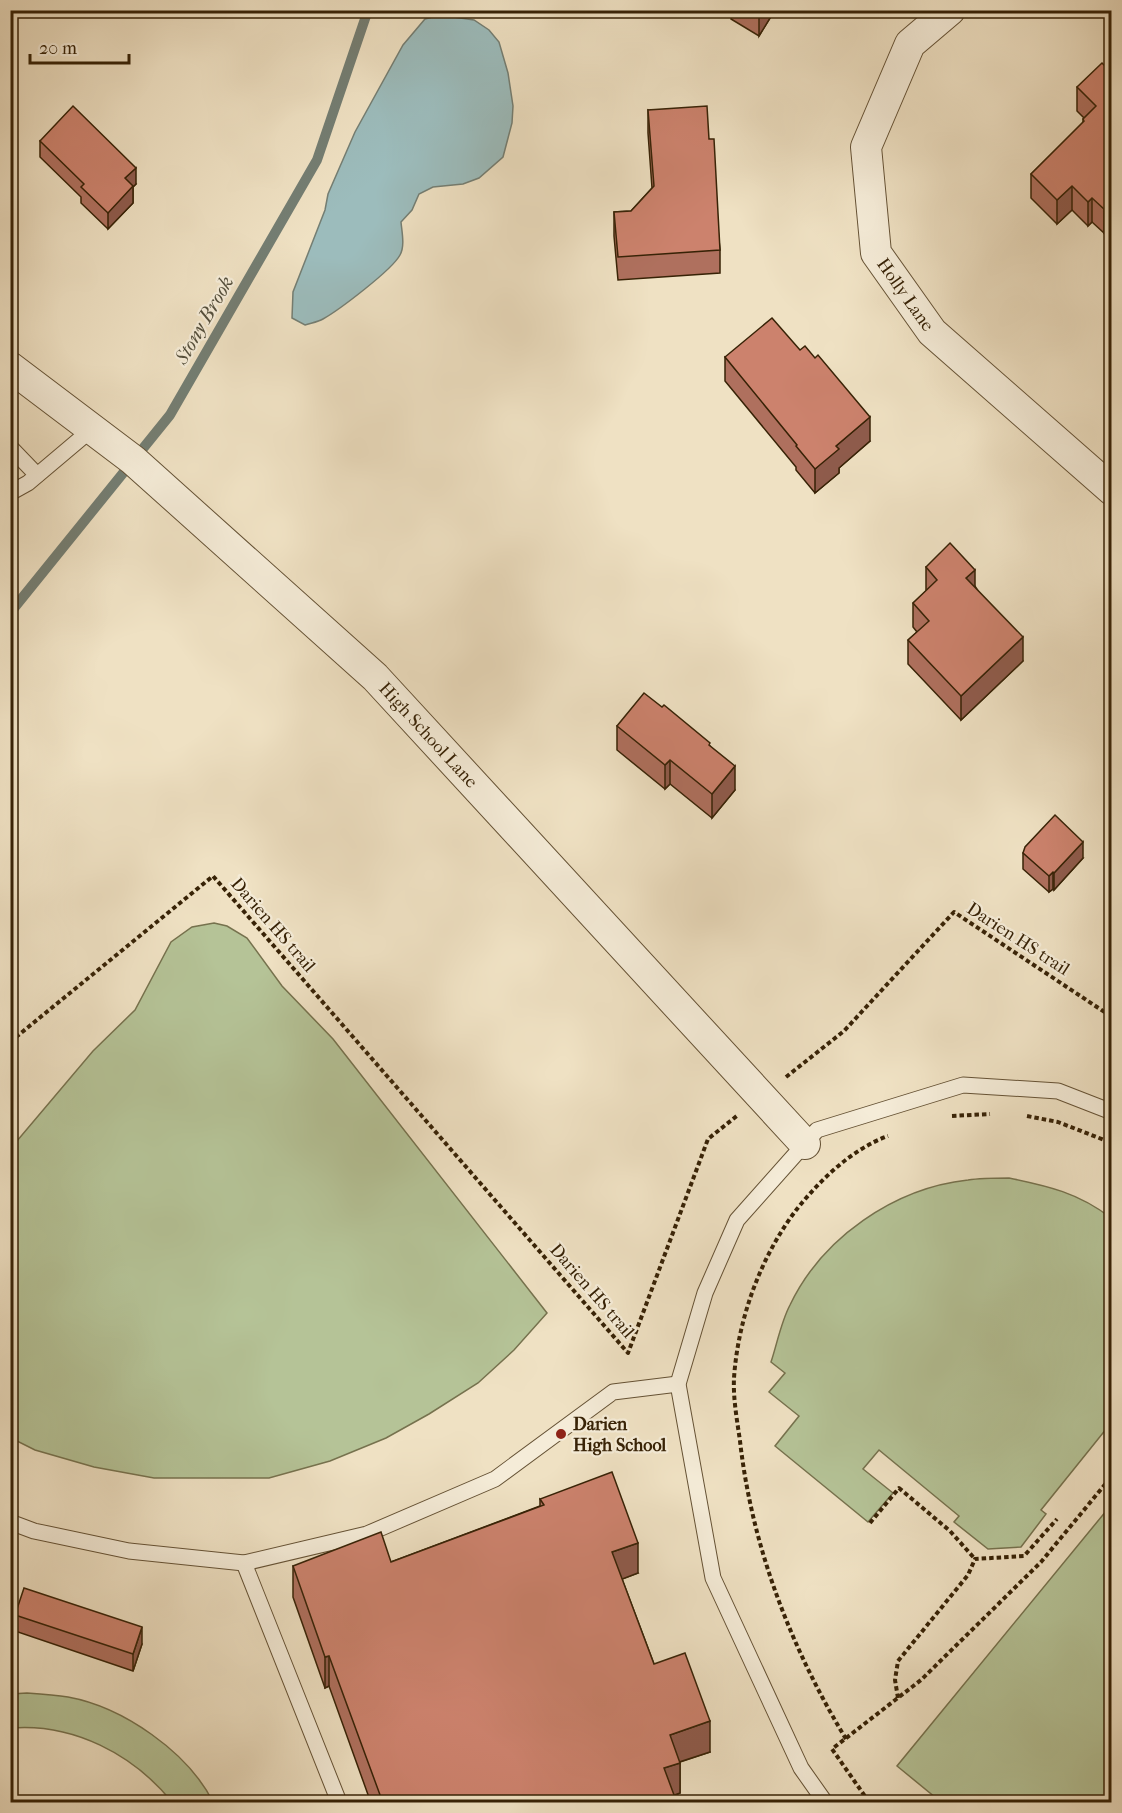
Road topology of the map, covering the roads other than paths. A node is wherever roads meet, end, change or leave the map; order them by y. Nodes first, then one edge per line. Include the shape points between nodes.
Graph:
1 (950, 10) edge
2 (10, 367) edge
3 (92, 429) junction
4 (10, 447) edge
5 (37, 476) junction
6 (1112, 490) edge
7 (10, 493) edge
8 (1112, 1112) edge
9 (806, 1144) junction
10 (678, 1384) junction
11 (10, 1522) edge
12 (244, 1563) junction
13 (339, 1803) edge
14 (825, 1803) edge

1 - 6 street, Holly Lane via 910,44 866,147 876,253 932,332
2 - 3 street, High School Lane
3 - 5 lane
3 - 9 street, High School Lane via 133,460 375,677
4 - 5 lane
5 - 7 lane
8 - 9 lane via 1058,1091 963,1085 817,1130
9 - 10 lane via 737,1220 705,1293
10 - 12 lane via 613,1392 495,1479 367,1534
10 - 14 lane via 713,1578 801,1768
11 - 12 lane via 34,1531 129,1551
12 - 13 lane

